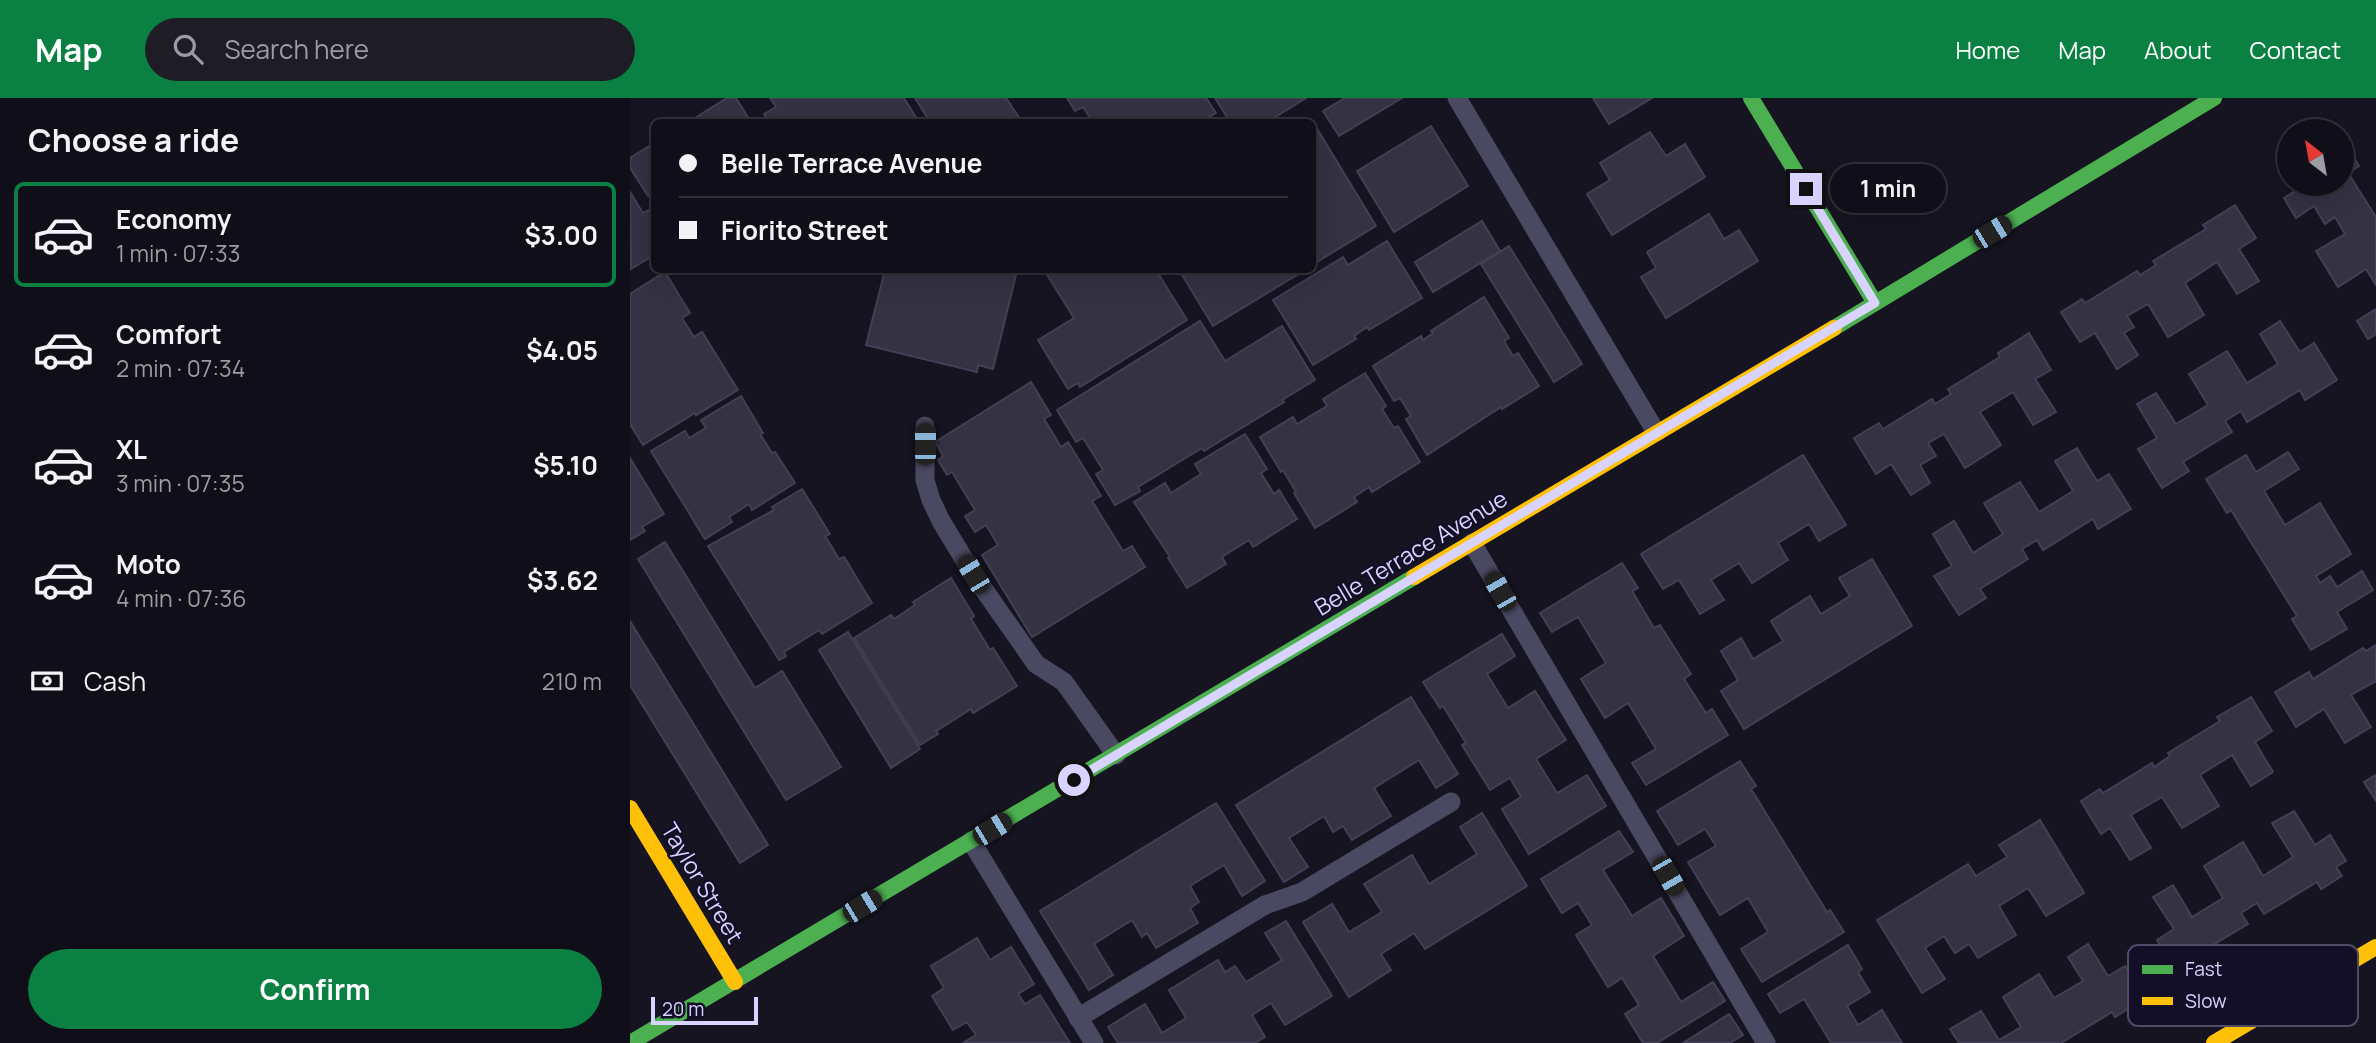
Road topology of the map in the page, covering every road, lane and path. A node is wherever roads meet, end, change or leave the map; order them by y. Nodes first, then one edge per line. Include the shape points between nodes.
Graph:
1 (1457, 98) edge
2 (1751, 98) edge
3 (2214, 98) edge
4 (1875, 303) junction
5 (925, 426) dead end
6 (1656, 432) junction
7 (1472, 543) junction
8 (1116, 755) junction
9 (1451, 802) dead end
10 (630, 808) edge
11 (971, 841) junction
12 (2376, 947) edge
13 (2358, 958) edge
14 (735, 982) junction
15 (1078, 1017) junction
16 (2243, 1026) edge
17 (631, 1043) edge
18 (1094, 1043) edge
19 (1766, 1043) edge
20 (2214, 1043) edge

1 - 6 lane
2 - 4 street
3 - 4 street, Belle Terrace Avenue
4 - 6 street, Belle Terrace Avenue
5 - 8 lane via 925,480 941,521 1036,664 1064,681
6 - 7 street, Belle Terrace Avenue
7 - 8 street, Belle Terrace Avenue
7 - 19 lane
8 - 11 street, Belle Terrace Avenue
9 - 15 lane via 1302,892 1265,905
10 - 14 street, Taylor Street
11 - 14 street, Belle Terrace Avenue
11 - 15 lane
12 - 13 street
14 - 17 street, Belle Terrace Avenue
15 - 18 lane
16 - 20 street

